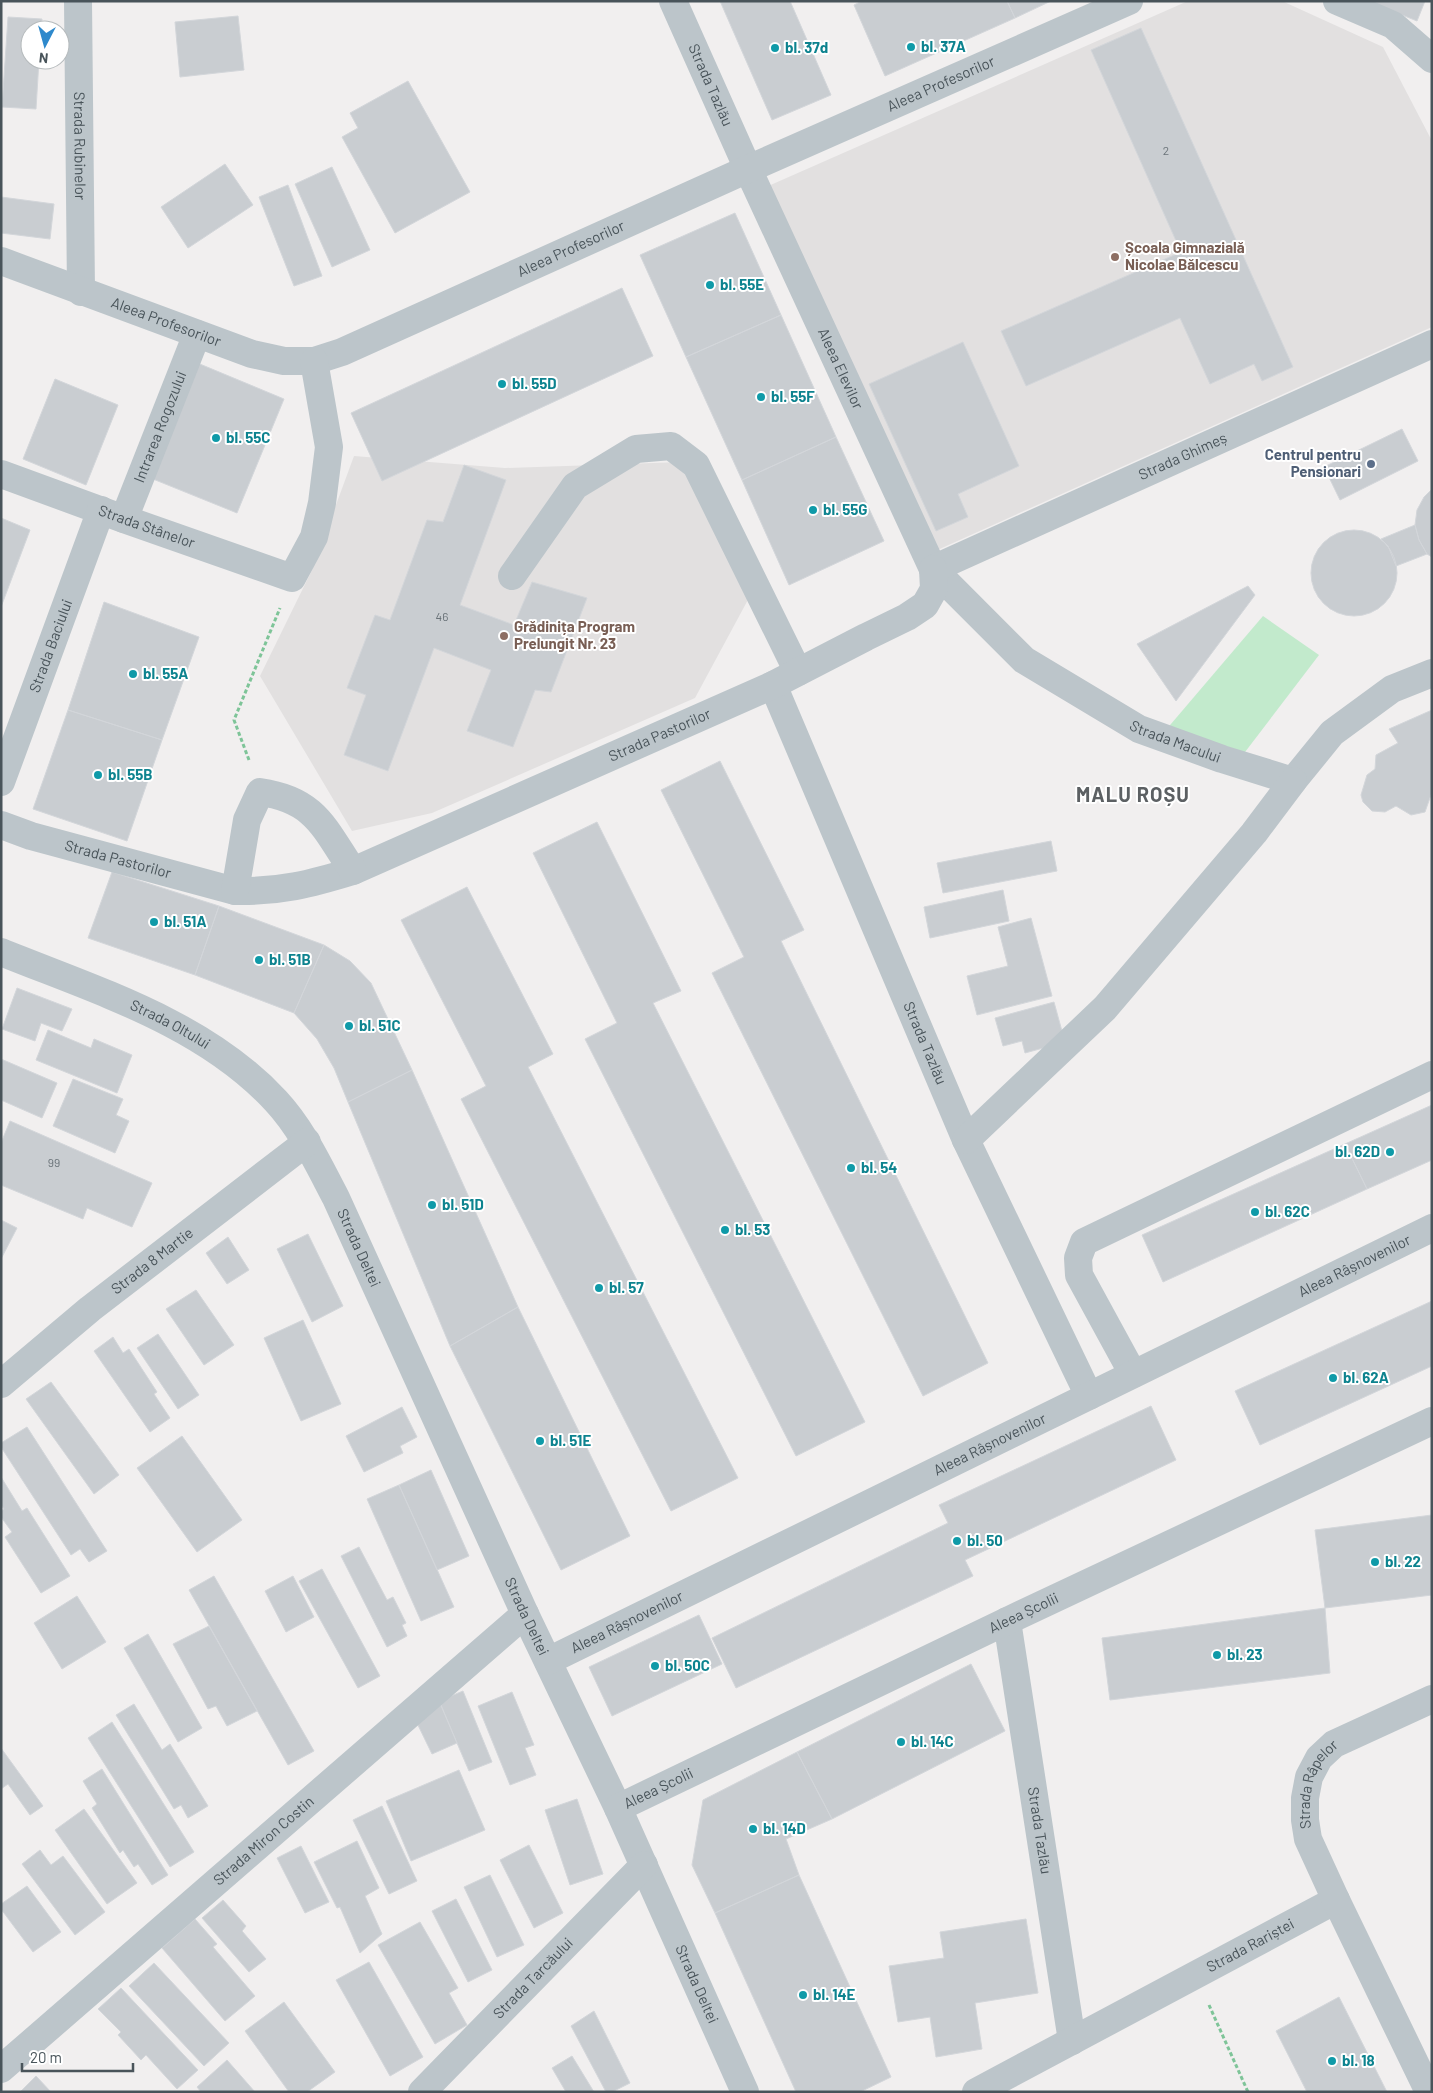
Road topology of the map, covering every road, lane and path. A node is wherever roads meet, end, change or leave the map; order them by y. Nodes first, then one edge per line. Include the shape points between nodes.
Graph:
1 (78, 1) edge
2 (673, 1) edge
3 (1129, 1) edge
4 (1336, 1) edge
5 (1432, 59) edge
6 (748, 169) junction
7 (1, 261) edge
8 (81, 292) junction
9 (197, 334) junction
10 (1432, 344) edge
11 (314, 361) junction
12 (1, 474) edge
13 (112, 515) junction
14 (933, 569) junction
15 (512, 576) dead end
16 (292, 578) junction
17 (798, 672) junction
18 (1432, 673) edge
19 (773, 685) junction
20 (1293, 781) junction
21 (1, 782) edge
22 (260, 792) junction
23 (1, 825) edge
24 (353, 871) junction
25 (235, 891) junction
26 (1, 952) edge
27 (1432, 1075) edge
28 (966, 1140) junction
29 (306, 1142) junction
30 (1432, 1228) edge
31 (1133, 1374) junction
32 (1, 1384) edge
33 (1089, 1396) junction
34 (1432, 1421) edge
35 (525, 1614) junction
36 (1007, 1621) junction
37 (548, 1661) junction
38 (1432, 1699) edge
39 (618, 1808) junction
40 (644, 1865) junction
41 (1336, 1900) junction
42 (1196, 1975) junction
43 (1072, 2041) junction
44 (2, 2068) edge
45 (422, 2092) edge
46 (744, 2092) edge
47 (976, 2092) edge
48 (1248, 2092) edge
49 (1429, 2092) edge

1 - 8 street, Strada Rubinelor
2 - 6 street, Strada Tazlău
3 - 6 street, Aleea Profesorilor
4 - 5 street via 1392,26
6 - 11 street, Aleea Profesorilor via 342,352
6 - 14 street, Aleea Elevilor
7 - 8 street, Aleea Profesorilor
8 - 9 street, Aleea Profesorilor
9 - 11 street, Aleea Profesorilor via 252,354 284,361
9 - 13 street, Intrarea Rogozului
10 - 14 street, Strada Ghimeș
11 - 16 street via 328,447 322,502 314,537
12 - 13 street, Strada Stânelor
13 - 16 street, Strada Stânelor
13 - 21 street, Strada Baciului
14 - 17 street, Strada Pastorilor via 934,588 925,605
14 - 20 street, Strada Macului via 1024,660 1139,729
15 - 17 street via 574,486 636,449 671,446 696,465
16 - 22 path via 234,720
17 - 19 street, Strada Pastorilor
18 - 20 street via 1392,689 1332,733
19 - 24 street, Strada Pastorilor
19 - 28 street, Strada Tazlău
20 - 28 street via 1254,833 1105,1008
22 - 24 street via 298,802 314,814
22 - 25 street via 247,820
23 - 25 street, Strada Pastorilor via 30,836
24 - 25 street, Strada Pastorilor via 305,886 257,892
26 - 29 street, Strada Oltului via 179,1027 234,1062 276,1102
27 - 31 street via 1084,1242 1078,1258 1079,1274
28 - 33 street, Strada Tazlău
29 - 32 street, Strada 8 Martie via 90,1309
29 - 35 street, Strada Deltei via 336,1198
30 - 31 street, Aleea Râșnovenilor
31 - 33 street, Aleea Râșnovenilor
33 - 37 street, Aleea Râșnovenilor
34 - 36 street, Aleea Școlii
35 - 37 street, Strada Deltei
35 - 44 street, Strada Miron Costin
36 - 39 street, Aleea Școlii
36 - 43 street, Strada Tazlău
37 - 39 street, Strada Deltei
38 - 41 street, Strada Râpelor via 1334,1744 1319,1758 1309,1777 1305,1798 1308,1839
39 - 40 street, Strada Deltei
40 - 45 street, Strada Tarcăului
40 - 46 street, Strada Deltei
41 - 42 street, Strada Rariștei
41 - 49 street
42 - 43 street, Strada Rariștei
42 - 48 path
43 - 47 street, Strada Rariștei

